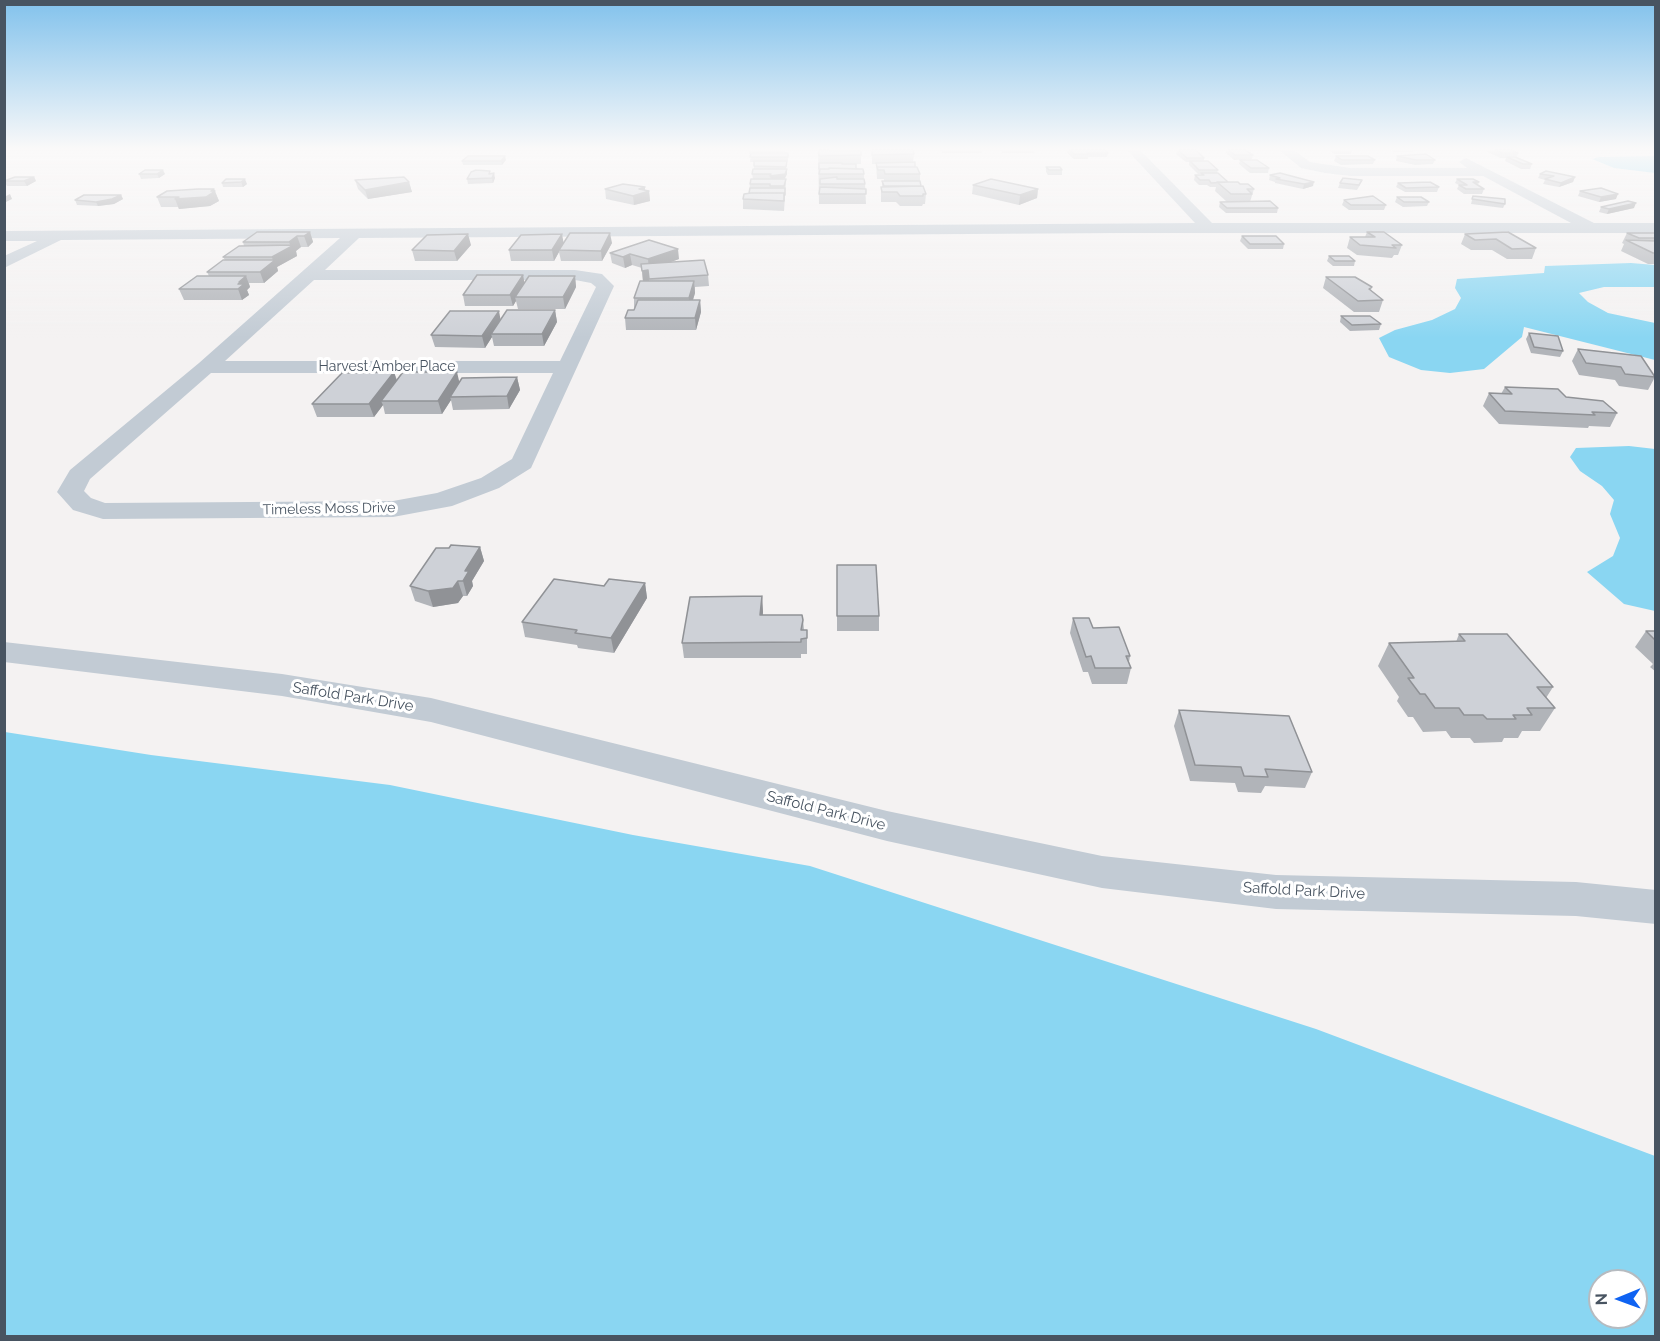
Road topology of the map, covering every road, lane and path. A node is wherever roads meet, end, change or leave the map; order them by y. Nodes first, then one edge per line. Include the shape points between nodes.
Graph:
1 (1193, 213) edge
2 (1563, 213) edge
3 (1208, 228) junction
4 (1592, 228) junction
5 (1656, 228) edge
6 (355, 233) junction
7 (4, 236) edge
8 (59, 236) junction
9 (4, 263) edge
10 (309, 275) junction
11 (206, 367) junction
12 (568, 367) junction
13 (4, 652) edge
14 (1656, 907) edge

1 - 3 street
2 - 4 street
3 - 4 street
3 - 6 street
4 - 5 street
6 - 8 street
6 - 10 street, Timeless Moss Drive
7 - 8 street
8 - 9 street
10 - 11 street, Timeless Moss Drive
10 - 12 street, Timeless Moss Drive via 597,278 605,286
11 - 12 street, Harvest Amber Place
11 - 12 street, Timeless Moss Drive via 79,475 70,492 82,504 103,511 393,509 442,500 490,483 522,463
13 - 14 street, Saffold Park Drive via 282,686 431,710 886,826 1102,872 1276,892 1576,899

